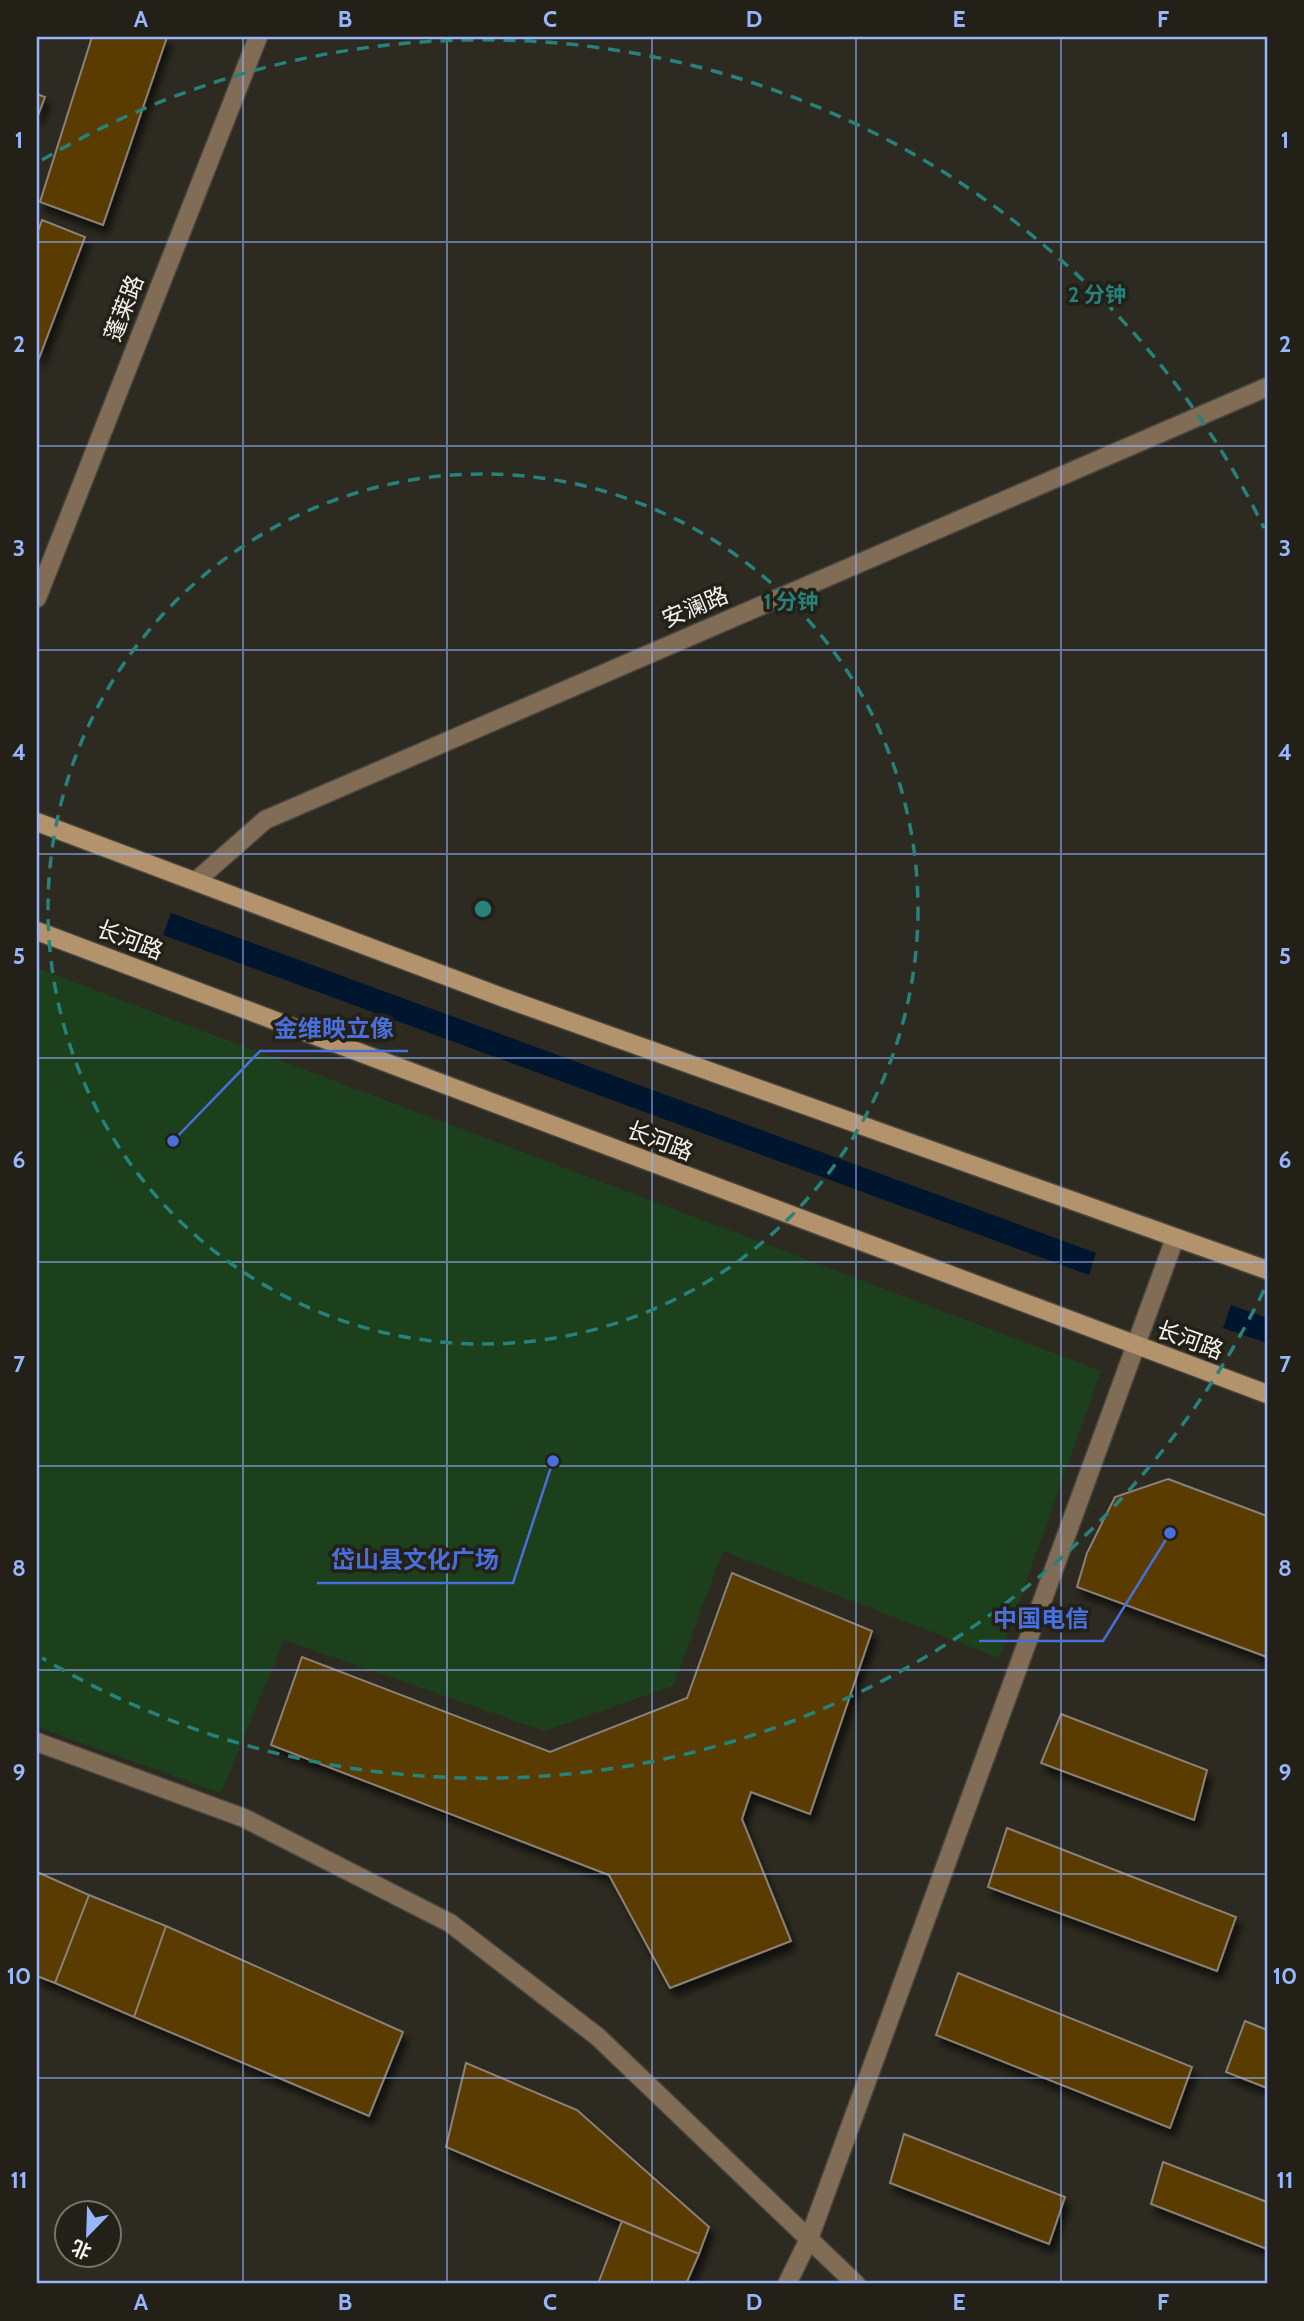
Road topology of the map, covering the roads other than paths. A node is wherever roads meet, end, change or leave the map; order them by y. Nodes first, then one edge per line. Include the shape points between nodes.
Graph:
1 (258, 37) edge
2 (1267, 387) edge
3 (37, 598) edge
4 (37, 822) edge
5 (197, 880) junction
6 (37, 931) edge
7 (1175, 1238) junction
8 (1267, 1270) edge
9 (1135, 1347) junction
10 (1267, 1394) edge
11 (37, 1742) edge
12 (809, 2239) junction
13 (787, 2284) edge
14 (856, 2284) edge

1 - 3 street, 蓬莱路
2 - 5 street, 安澜路 via 265,820
4 - 5 main road
5 - 7 main road via 507,999
6 - 9 main road, 长河路
7 - 8 main road
7 - 9 street
9 - 10 main road, 长河路
9 - 12 street
11 - 12 street via 244,1818 450,1923 598,2037
12 - 13 street
12 - 14 street

